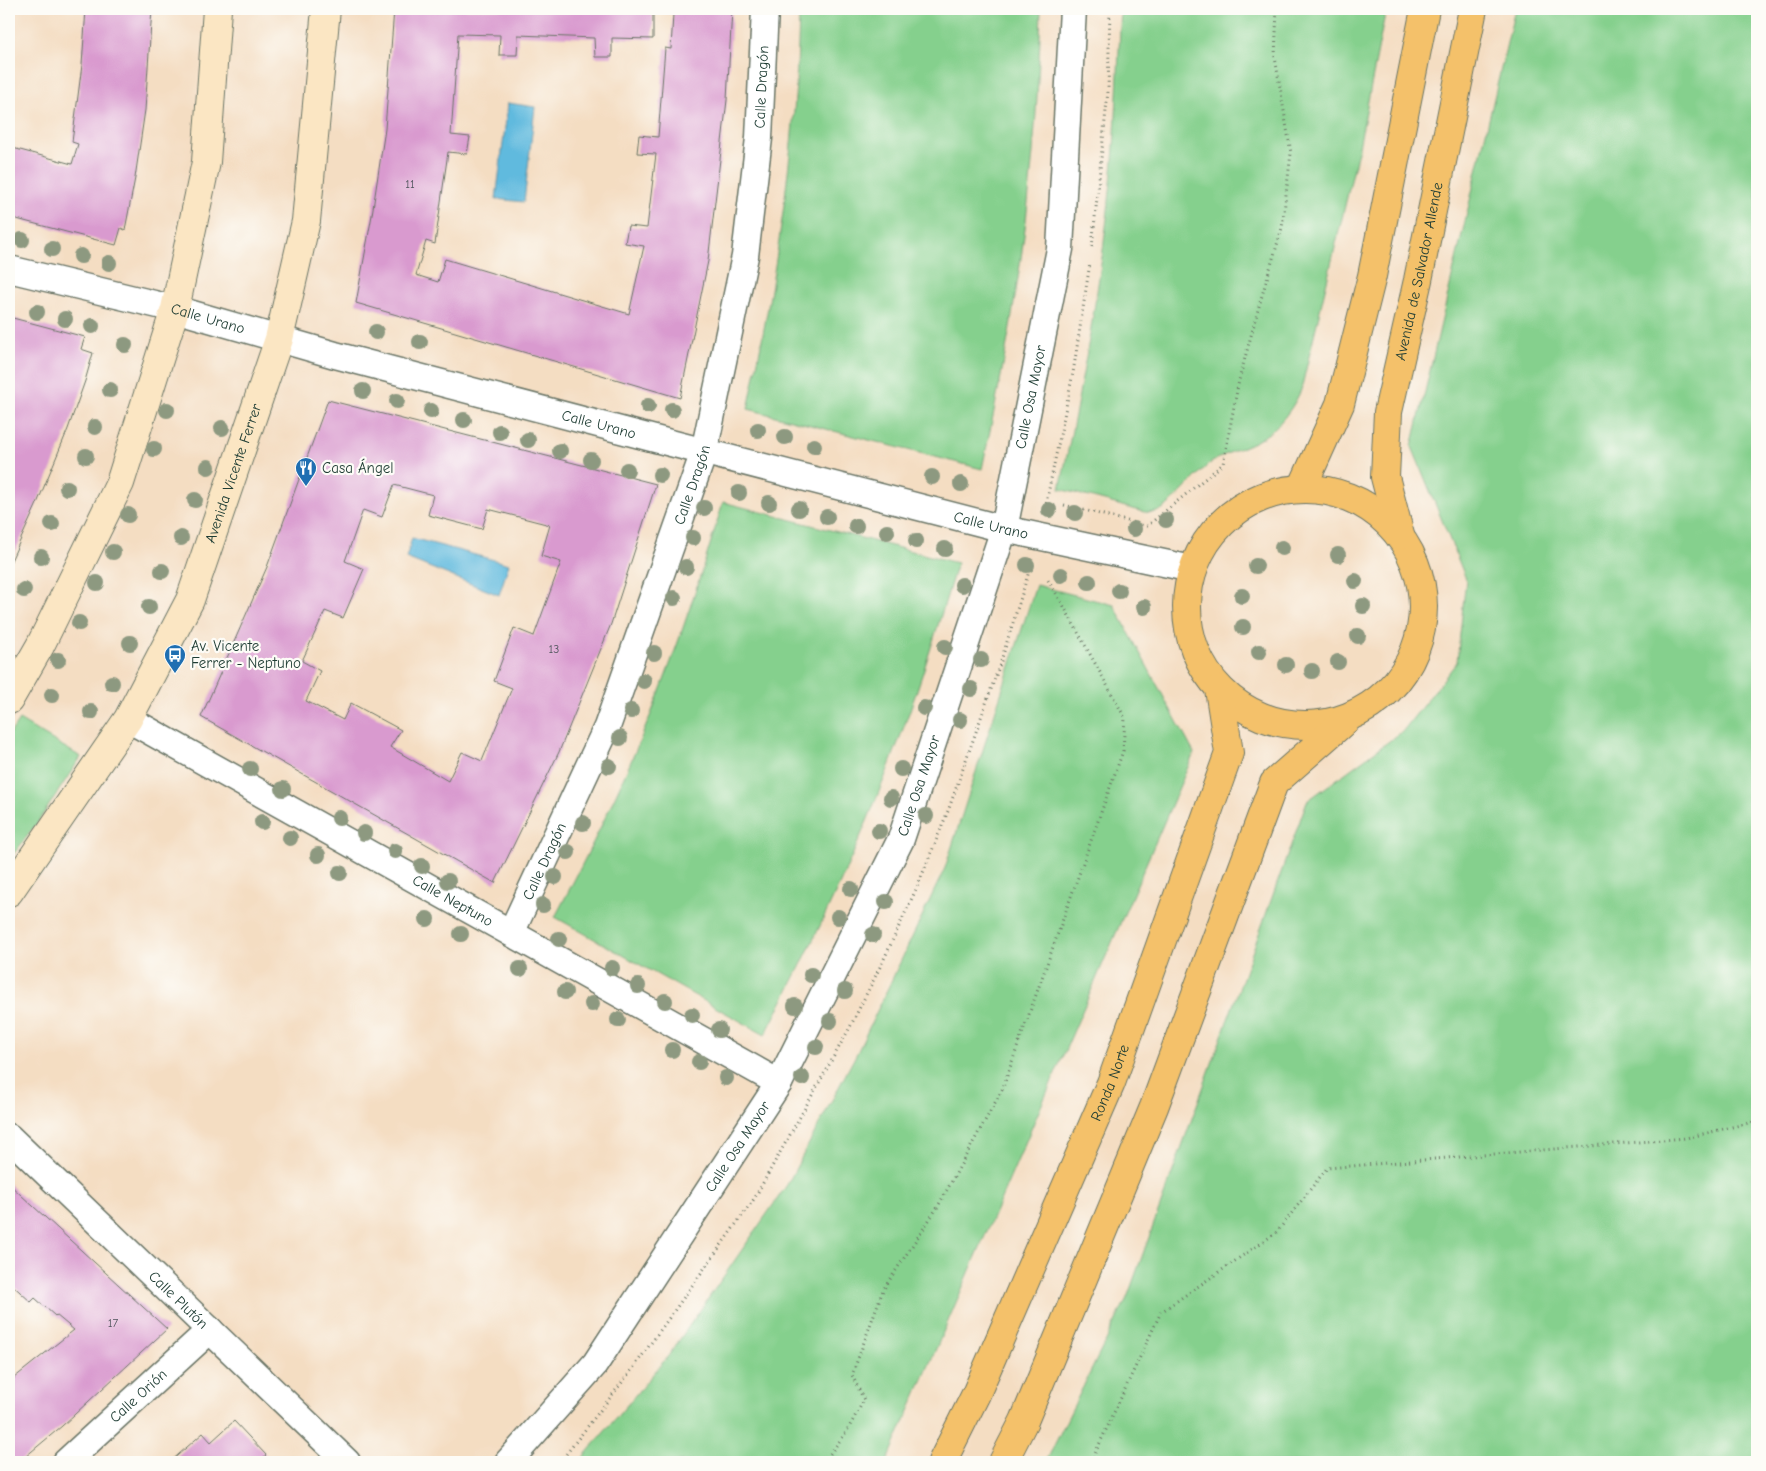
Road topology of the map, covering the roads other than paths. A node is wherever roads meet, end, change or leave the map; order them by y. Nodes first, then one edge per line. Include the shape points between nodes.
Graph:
1 (217, 9) edge
2 (326, 9) edge
3 (765, 9) edge
4 (1073, 9) edge
5 (1425, 9) edge
6 (1473, 9) edge
7 (9, 269) edge
8 (175, 310) junction
9 (279, 339) junction
10 (704, 452) junction
11 (1302, 488) junction
12 (1004, 529) junction
13 (1400, 535) junction
14 (1192, 569) junction
15 (1219, 689) junction
16 (9, 700) edge
17 (128, 719) junction
18 (1347, 719) junction
19 (9, 892) edge
20 (511, 933) junction
21 (779, 1083) junction
22 (9, 1137) edge
23 (210, 1330) junction
24 (66, 1462) edge
25 (347, 1462) edge
26 (508, 1462) edge
27 (942, 1462) edge
28 (1003, 1462) edge

1 - 8 main road via 206,162
2 - 9 main road, Avenida Vicente Ferrer via 306,221
3 - 10 street, Calle Dragón via 760,138 745,256
4 - 12 street, Calle Osa Mayor via 1060,249
5 - 11 main road via 1372,276 1340,404
6 - 13 main road, Avenida de Salvador Allende via 1388,412 1386,477
7 - 8 street, Calle Urano
8 - 9 street, Calle Urano
8 - 16 main road via 120,483 40,646
9 - 10 street, Calle Urano
9 - 17 main road, Avenida Vicente Ferrer via 190,600
10 - 12 street, Calle Urano
10 - 20 street, Calle Dragón via 607,727
11 - 13 main road via 1339,493 1373,509
11 - 14 main road via 1266,494 1234,511 1208,537
12 - 14 street, Calle Urano
12 - 21 street, Calle Osa Mayor via 901,840
13 - 18 main road via 1418,567 1425,604 1420,640 1404,674 1379,701
14 - 15 main road via 1186,601 1189,633 1200,663
15 - 18 main road via 1247,711 1279,723 1313,726
15 - 27 main road, Ronda Norte via 1228,753 1111,1083 976,1394
17 - 19 main road, Avenida Vicente Ferrer
17 - 20 street, Calle Neptuno
18 - 28 main road via 1274,783 1154,1107 1024,1420
20 - 21 street, Calle Neptuno
21 - 26 street, Calle Osa Mayor via 595,1364
22 - 23 street, Calle Plutón
23 - 24 street, Calle Orión
23 - 25 street, Calle Plutón

